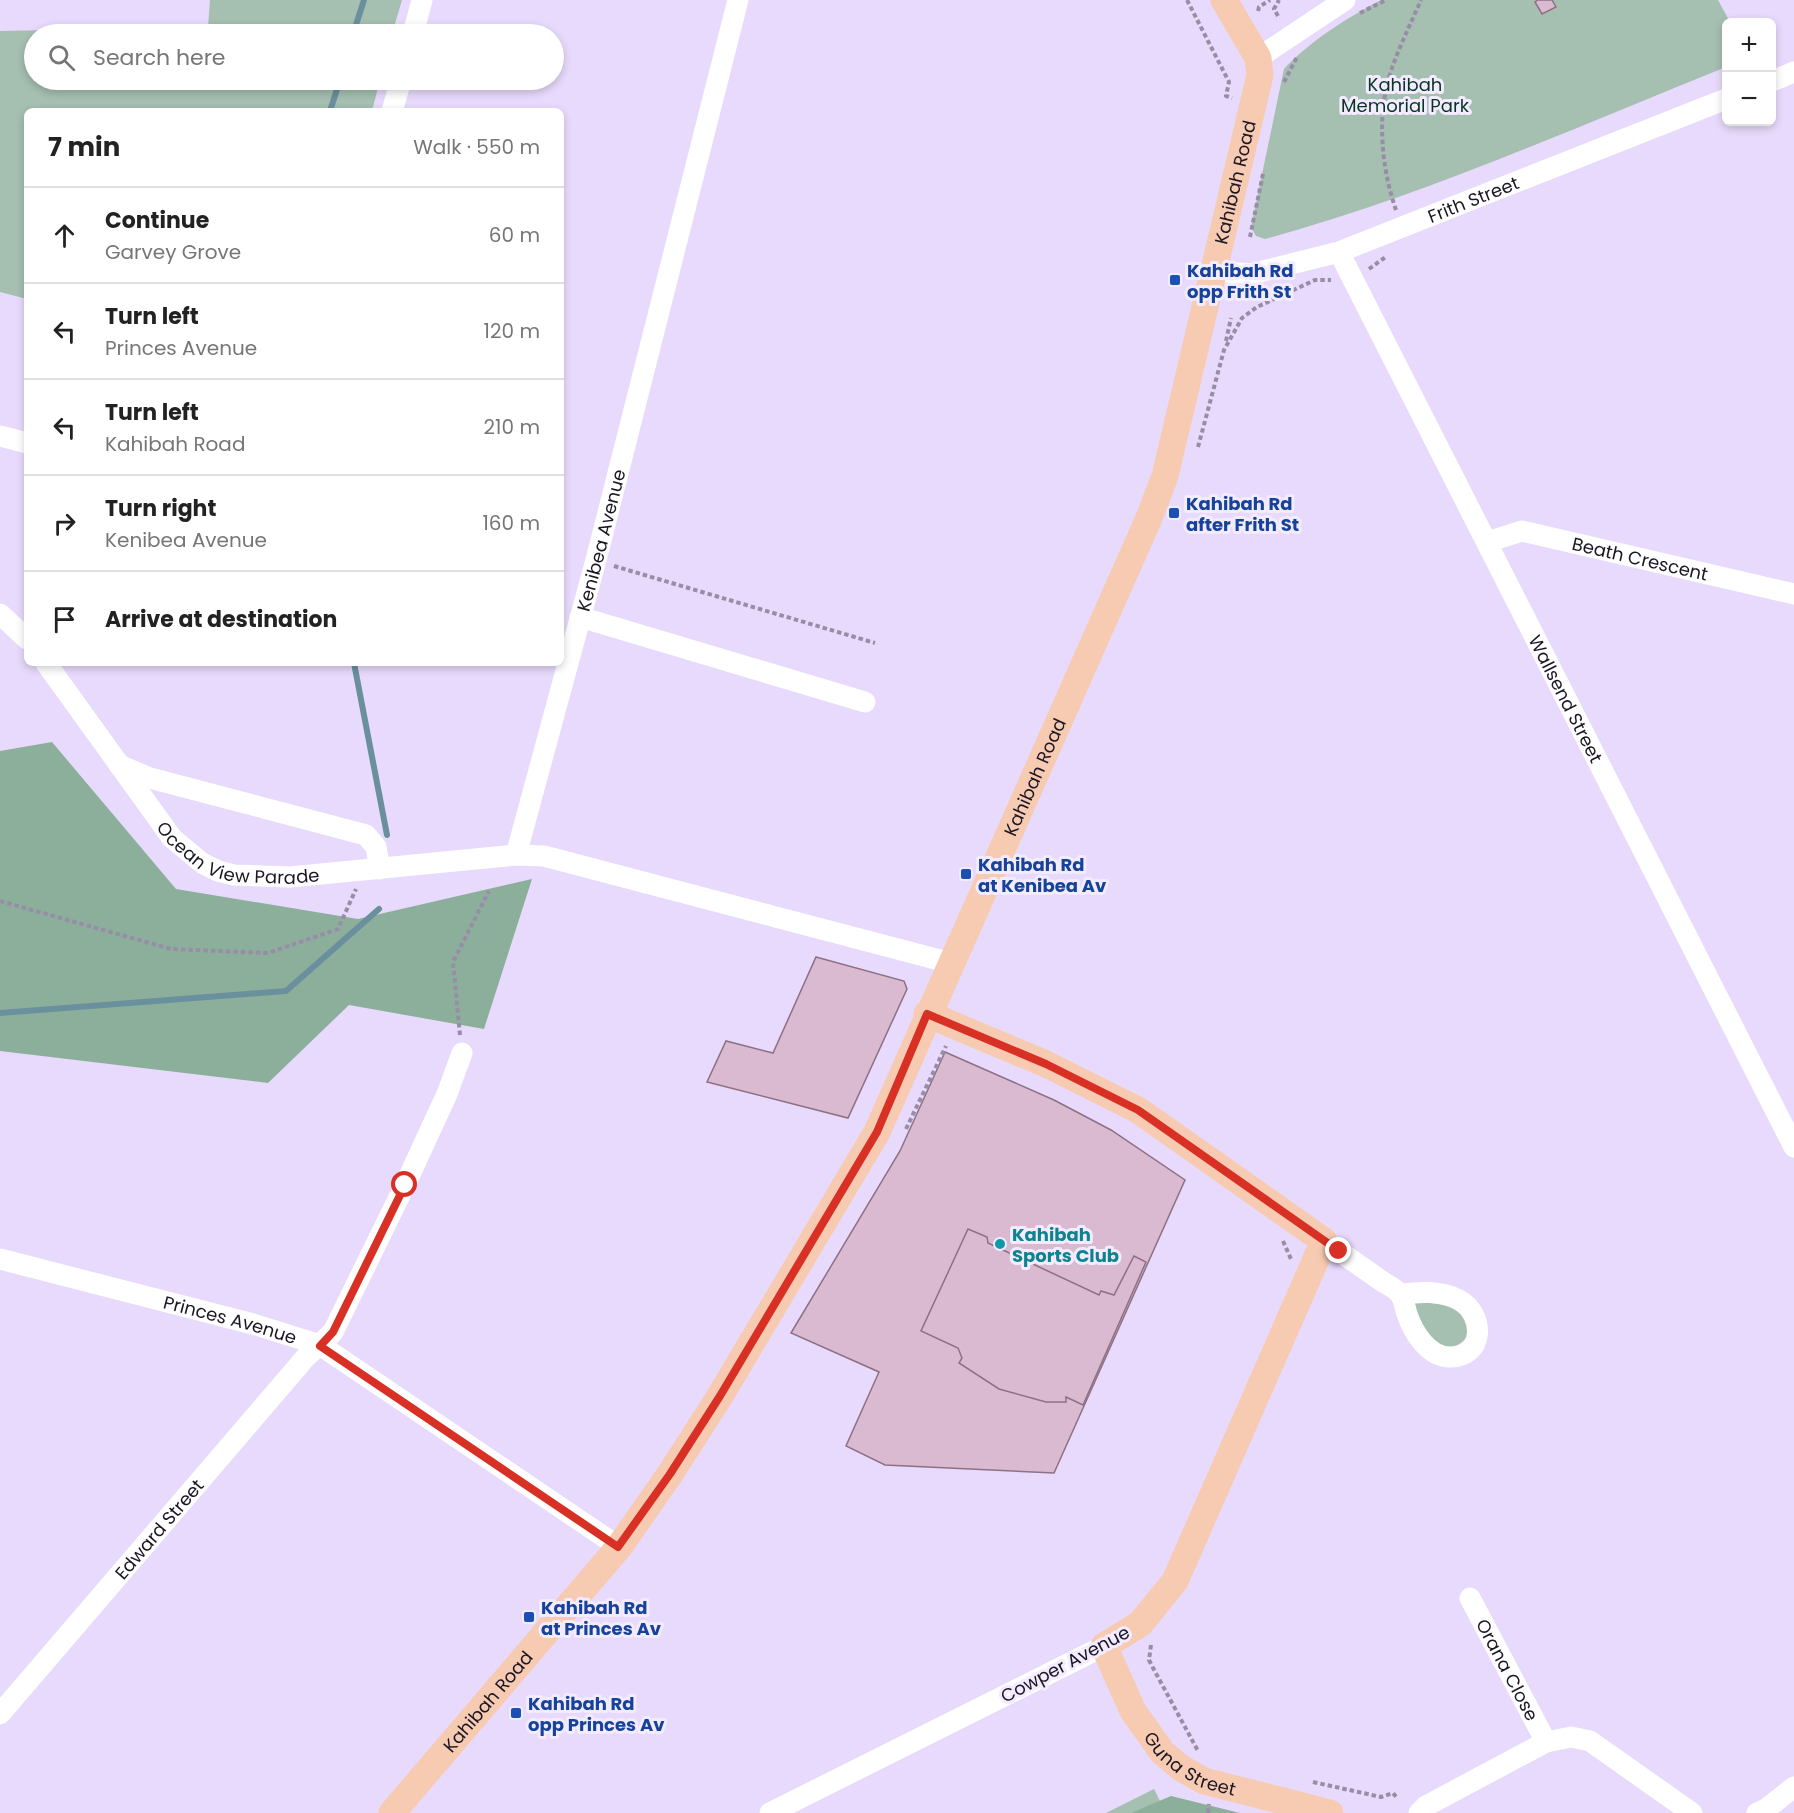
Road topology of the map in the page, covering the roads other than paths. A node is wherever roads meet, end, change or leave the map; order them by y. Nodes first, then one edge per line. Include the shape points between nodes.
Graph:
1 (422, 0) edge
2 (738, 0) edge
3 (1224, 0) edge
4 (1348, 9) edge
5 (416, 24) edge
6 (1258, 58) junction
7 (1794, 72) edge
8 (1776, 79) edge
9 (398, 90) edge
10 (1722, 101) edge
11 (393, 108) edge
12 (1339, 252) junction
13 (1214, 271) junction
14 (0, 436) edge
15 (24, 442) edge
16 (1487, 542) junction
17 (1794, 594) edge
18 (0, 614) edge
19 (580, 617) junction
20 (24, 636) edge
21 (48, 666) edge
22 (865, 702) dead end
23 (118, 764) junction
24 (516, 855) junction
25 (373, 870) junction
26 (951, 963) junction
27 (927, 1014) junction
28 (462, 1053) road end
29 (1794, 1146) edge
30 (1324, 1241) junction
31 (0, 1259) edge
32 (1400, 1294) dead end
33 (320, 1346) junction
34 (618, 1547) junction
35 (1470, 1598) dead end
36 (1104, 1646) junction
37 (0, 1714) edge
38 (1546, 1742) junction
39 (1794, 1787) edge
40 (392, 1813) edge
41 (770, 1813) edge
42 (1330, 1813) edge
43 (1419, 1813) edge
44 (1692, 1813) edge
45 (1757, 1813) edge

1 - 5 street
2 - 19 street, Kenibea Avenue
3 - 6 main road
4 - 6 street
6 - 13 main road, Kahibah Road via 1259,88
7 - 8 street
9 - 11 street
10 - 12 street, Frith Street
12 - 13 street, Frith Street via 1251,274
12 - 16 street, Wallsend Street
13 - 26 main road, Kahibah Road via 1165,476 1153,508
14 - 15 street
16 - 17 street, Beath Crescent via 1521,531
16 - 29 street, Wallsend Street
18 - 20 street
19 - 22 street
19 - 24 street, Kenibea Avenue
21 - 23 street, Ocean View Parade
23 - 25 street via 150,778 366,835 376,847
23 - 25 street, Ocean View Parade via 171,838 218,871 290,877
24 - 25 street, Ocean View Parade
24 - 26 street via 568,862
26 - 27 main road, Kahibah Road
27 - 30 main road via 1046,1064 1138,1110
27 - 34 main road, Kahibah Road via 877,1132 720,1396
28 - 33 street, Edward Street via 405,1185 333,1332
30 - 32 street
30 - 36 main road, Cowper Avenue via 1175,1581 1140,1624
31 - 33 street, Princes Avenue via 241,1321
33 - 34 street, Princes Avenue
33 - 37 street, Edward Street via 306,1357
34 - 40 main road, Kahibah Road
35 - 38 street, Orana Close
36 - 41 street, Cowper Avenue
36 - 42 main road, Guna Street via 1133,1711 1162,1752 1181,1768 1204,1781
38 - 43 street
38 - 44 street via 1571,1737 1590,1741
39 - 45 street

